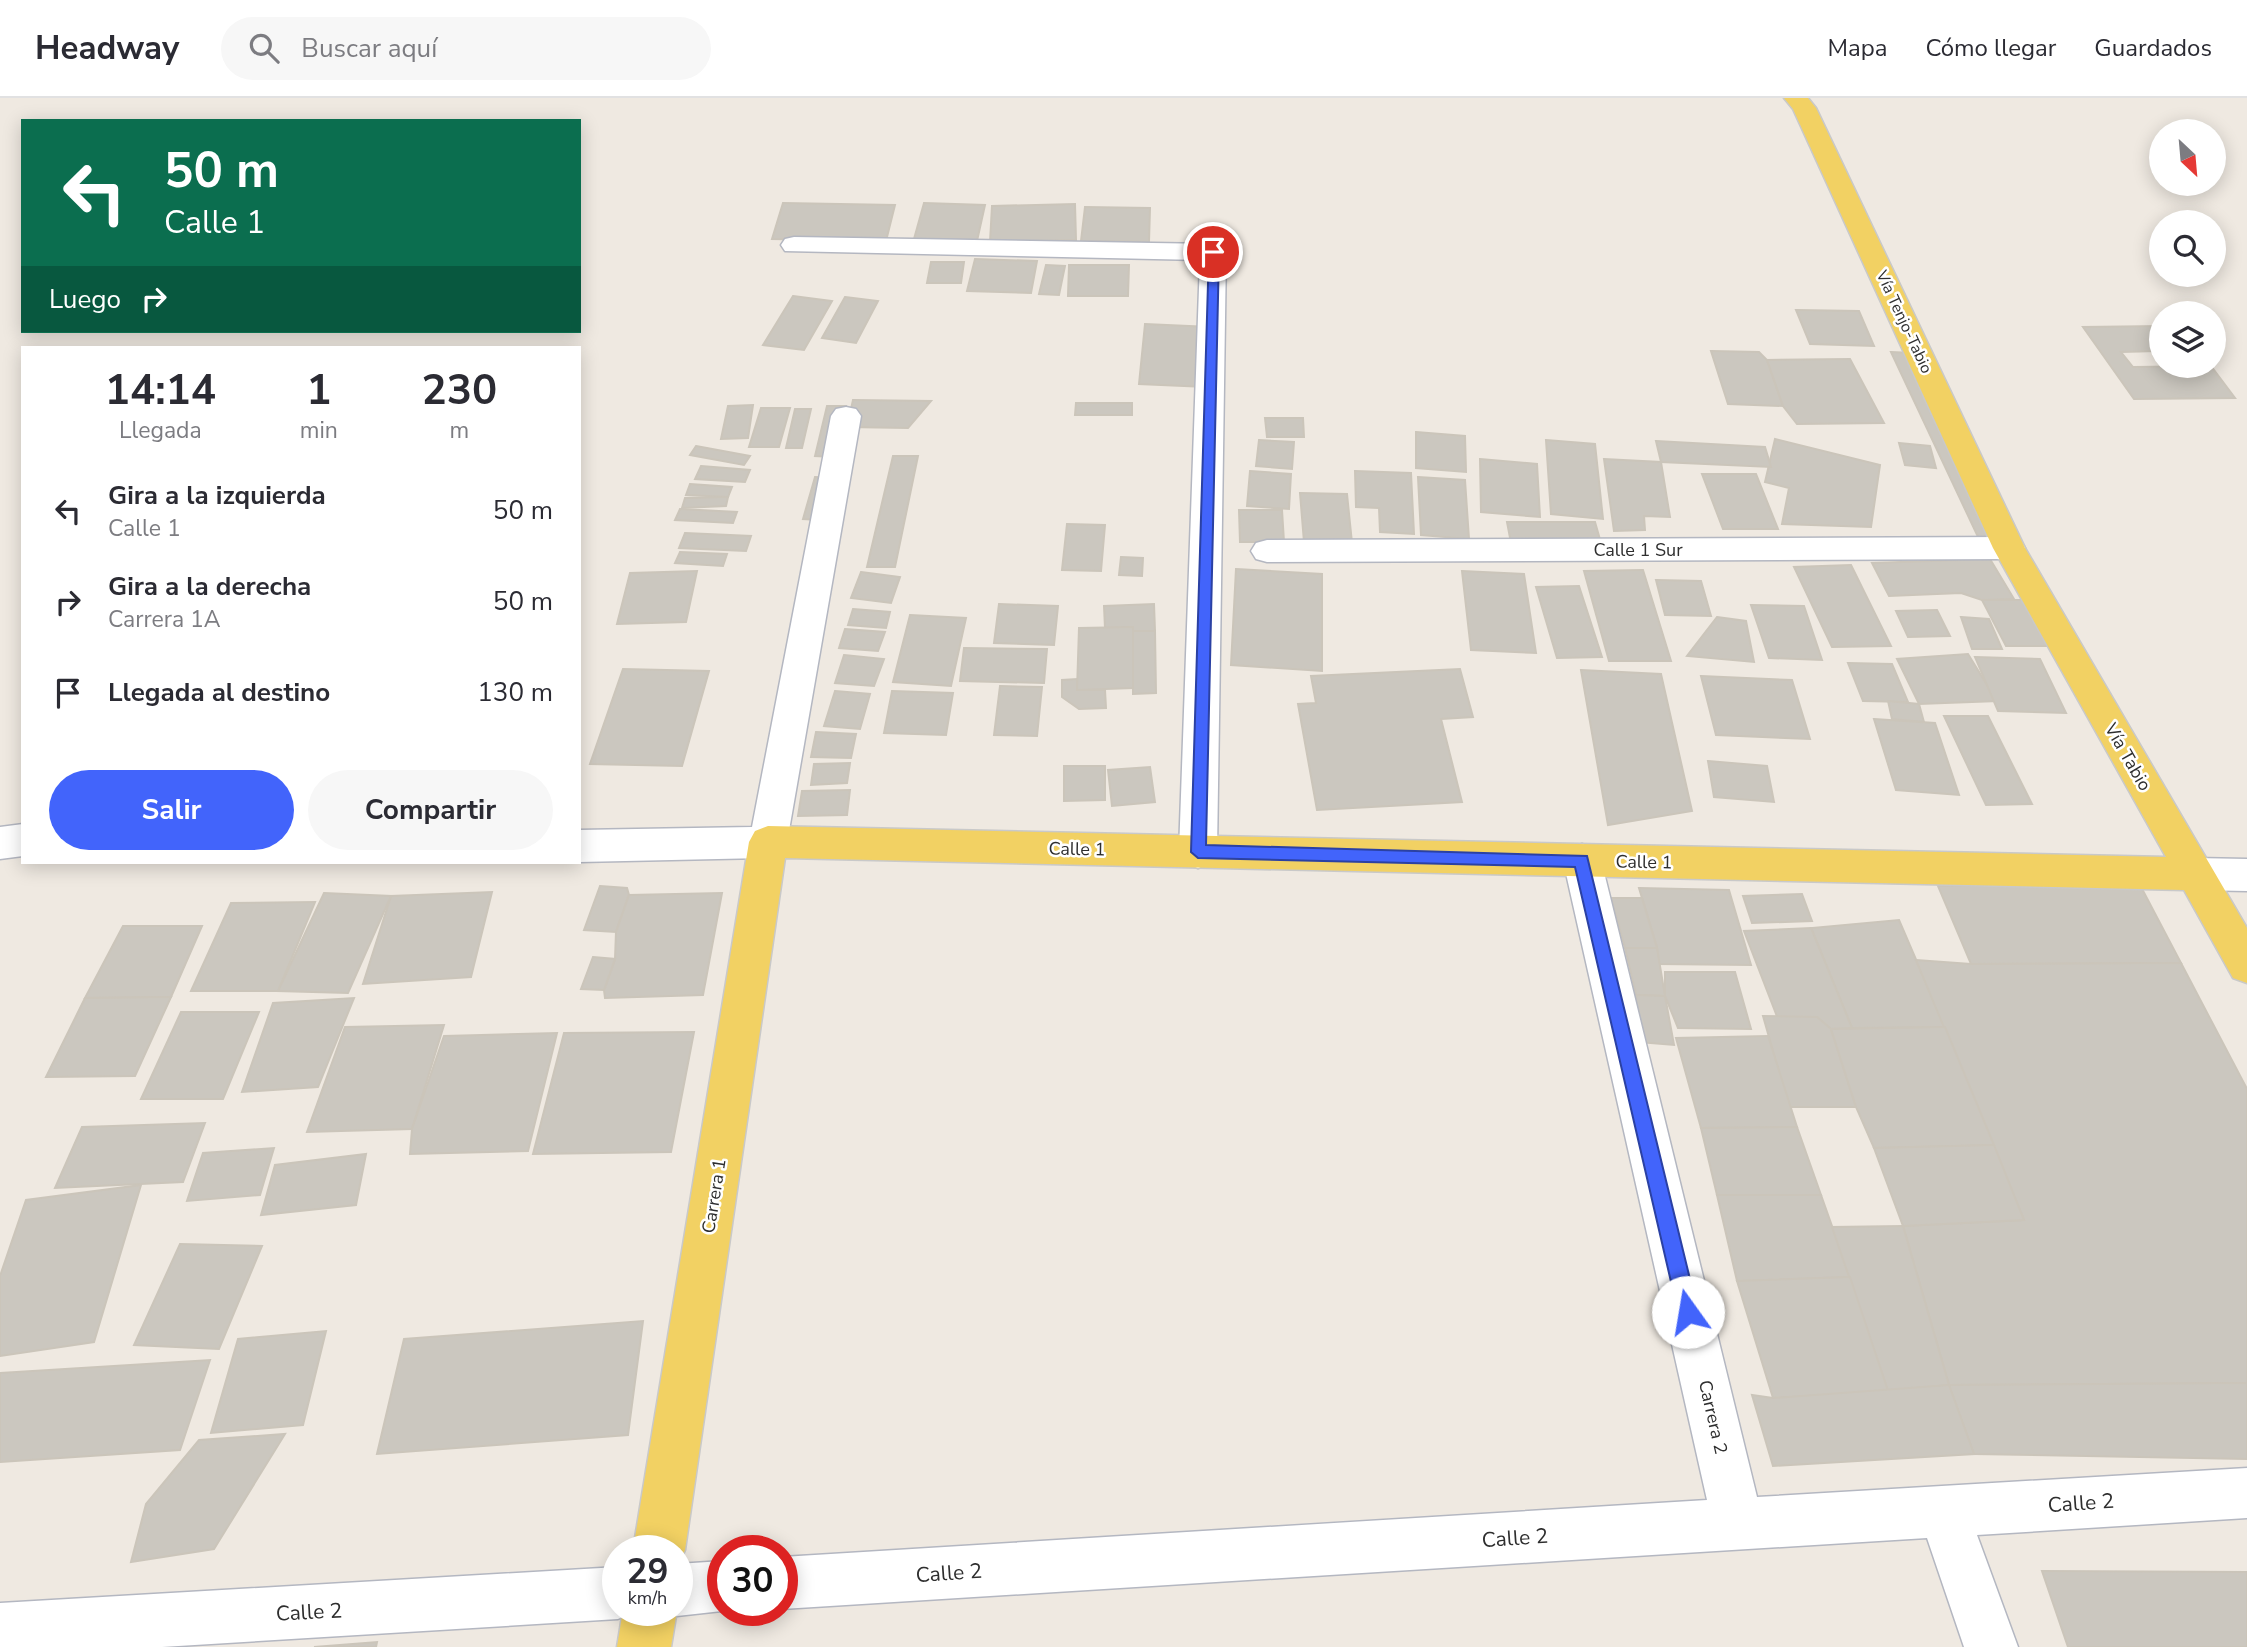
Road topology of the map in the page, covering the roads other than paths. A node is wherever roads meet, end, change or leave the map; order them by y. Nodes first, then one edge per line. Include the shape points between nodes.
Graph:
1 (1796, 98) edge
2 (794, 245) dead end
3 (846, 416) dead end
4 (2009, 548) junction
5 (1267, 551) dead end
6 (21, 840) edge
7 (768, 842) junction
8 (0, 843) edge
9 (581, 846) edge
10 (1198, 852) junction
11 (1582, 860) junction
12 (2195, 873) junction
13 (2247, 875) edge
14 (2247, 965) edge
15 (2247, 1493) edge
16 (1943, 1511) junction
17 (1738, 1524) junction
18 (661, 1535) edge
19 (798, 1582) edge
20 (602, 1594) edge
21 (647, 1626) edge
22 (0, 1630) edge
23 (644, 1647) edge
24 (1992, 1647) edge

1 - 4 main road, Vía Tenjo-Tabio
2 - 10 street via 1213,252
3 - 7 street
4 - 5 street, Calle 1 Sur
4 - 12 main road, Vía Tabio
6 - 8 street
7 - 9 street, Calle 1
7 - 10 main road, Calle 1
7 - 18 main road, Carrera 1
10 - 11 main road, Calle 1
11 - 12 main road, Calle 1
11 - 17 street, Carrera 2
12 - 13 street, Calle 1
12 - 14 main road, Vía Tabio
15 - 16 street, Calle 2
16 - 17 street, Calle 2
16 - 24 street
17 - 19 street, Calle 2
20 - 22 street, Calle 2
21 - 23 main road

